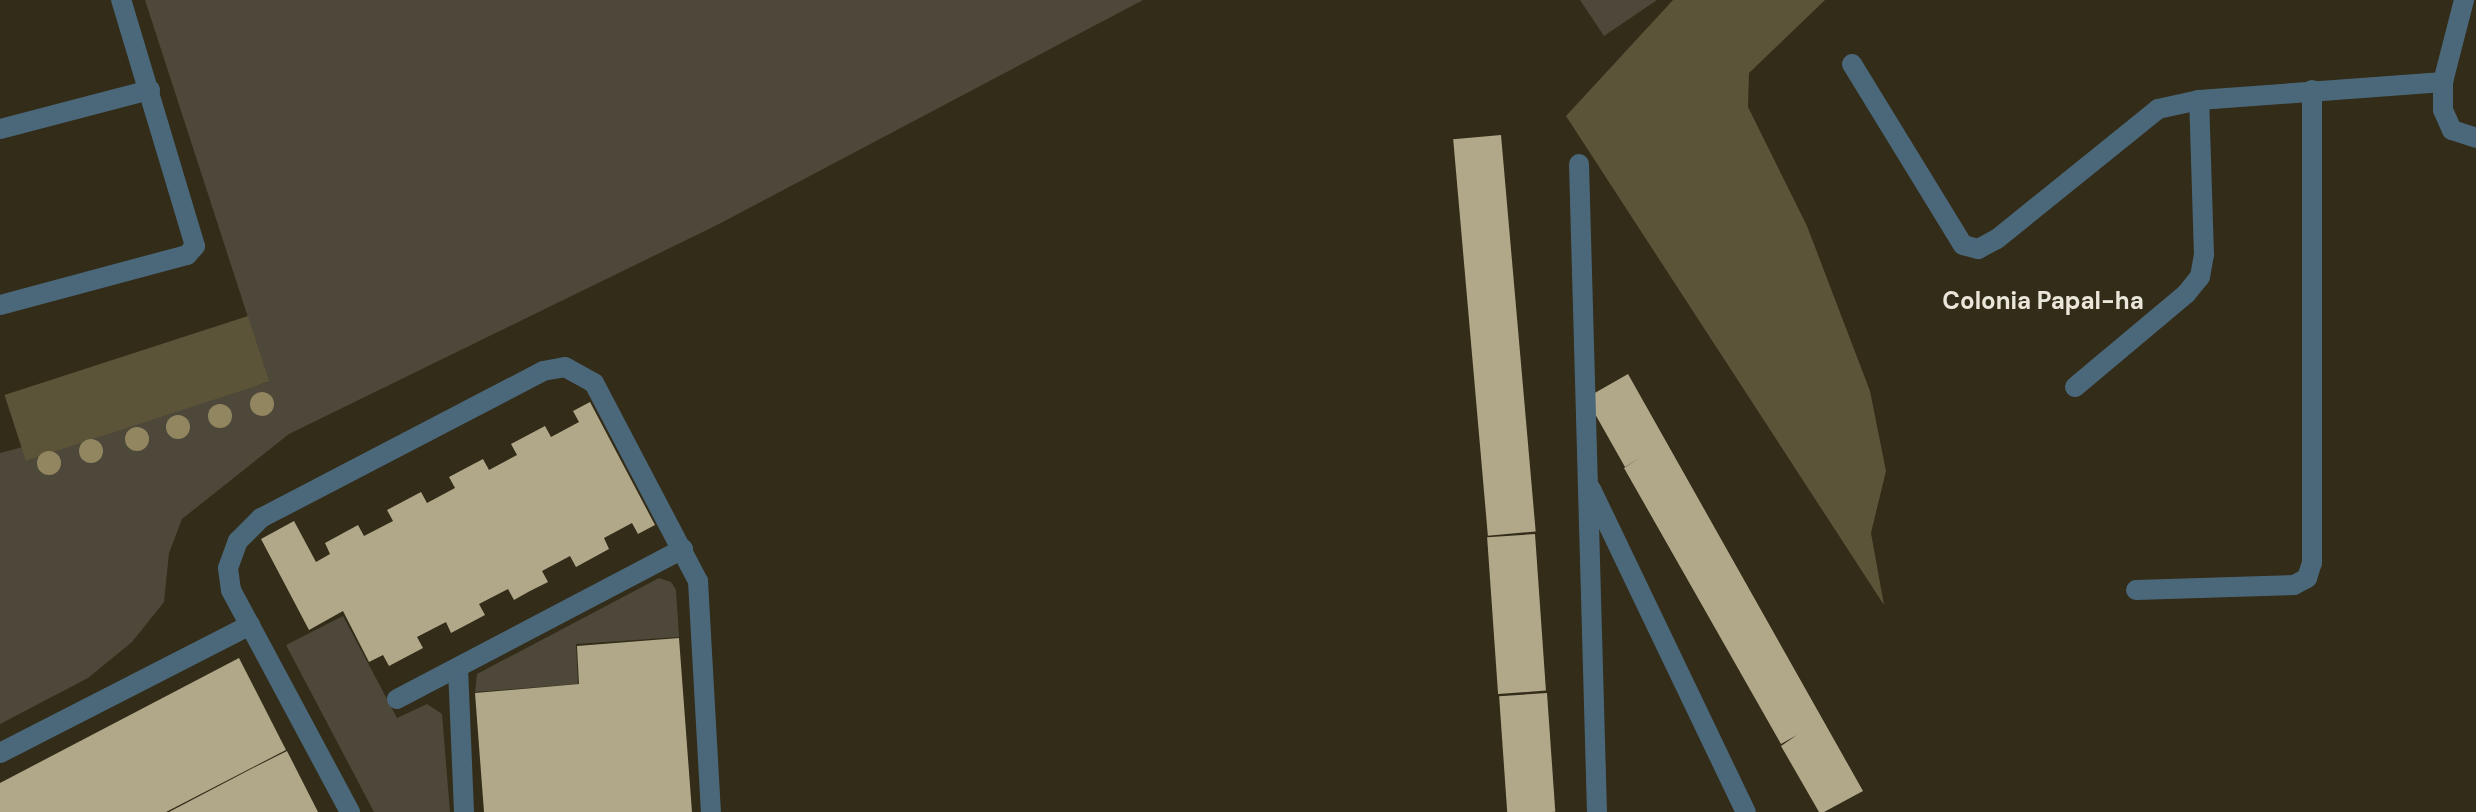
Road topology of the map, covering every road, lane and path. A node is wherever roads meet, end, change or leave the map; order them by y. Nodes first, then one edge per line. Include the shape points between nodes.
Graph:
1 (121, 0) edge
2 (2464, 0) edge
3 (1852, 64) dead end
4 (2443, 82) junction
5 (150, 90) junction
6 (2312, 90) junction
7 (2199, 100) junction
8 (0, 129) edge
9 (2476, 138) edge
10 (1579, 164) dead end
11 (0, 305) edge
12 (2075, 387) dead end
13 (1588, 482) junction
14 (683, 549) junction
15 (2136, 590) dead end
16 (250, 625) junction
17 (458, 668) junction
18 (397, 699) dead end
19 (0, 753) edge
20 (350, 812) edge
21 (464, 812) edge
22 (711, 812) edge
23 (1597, 812) edge
24 (1746, 812) edge

1 - 5 street
2 - 4 street
3 - 7 street via 1963,245 1978,249 1997,239 2128,128 2158,109
4 - 6 street
4 - 9 street via 2443,110 2452,130
5 - 8 street
5 - 11 street via 195,246 187,255
6 - 7 street
6 - 15 street via 2312,563 2307,578 2294,585
7 - 12 street via 2204,255 2200,277
10 - 13 street
13 - 23 street
13 - 24 street
14 - 16 street via 594,383 575,369 553,368 247,528 232,554 228,579
14 - 17 street
14 - 22 street via 698,581
16 - 19 street
16 - 20 street
17 - 18 street
17 - 21 street

